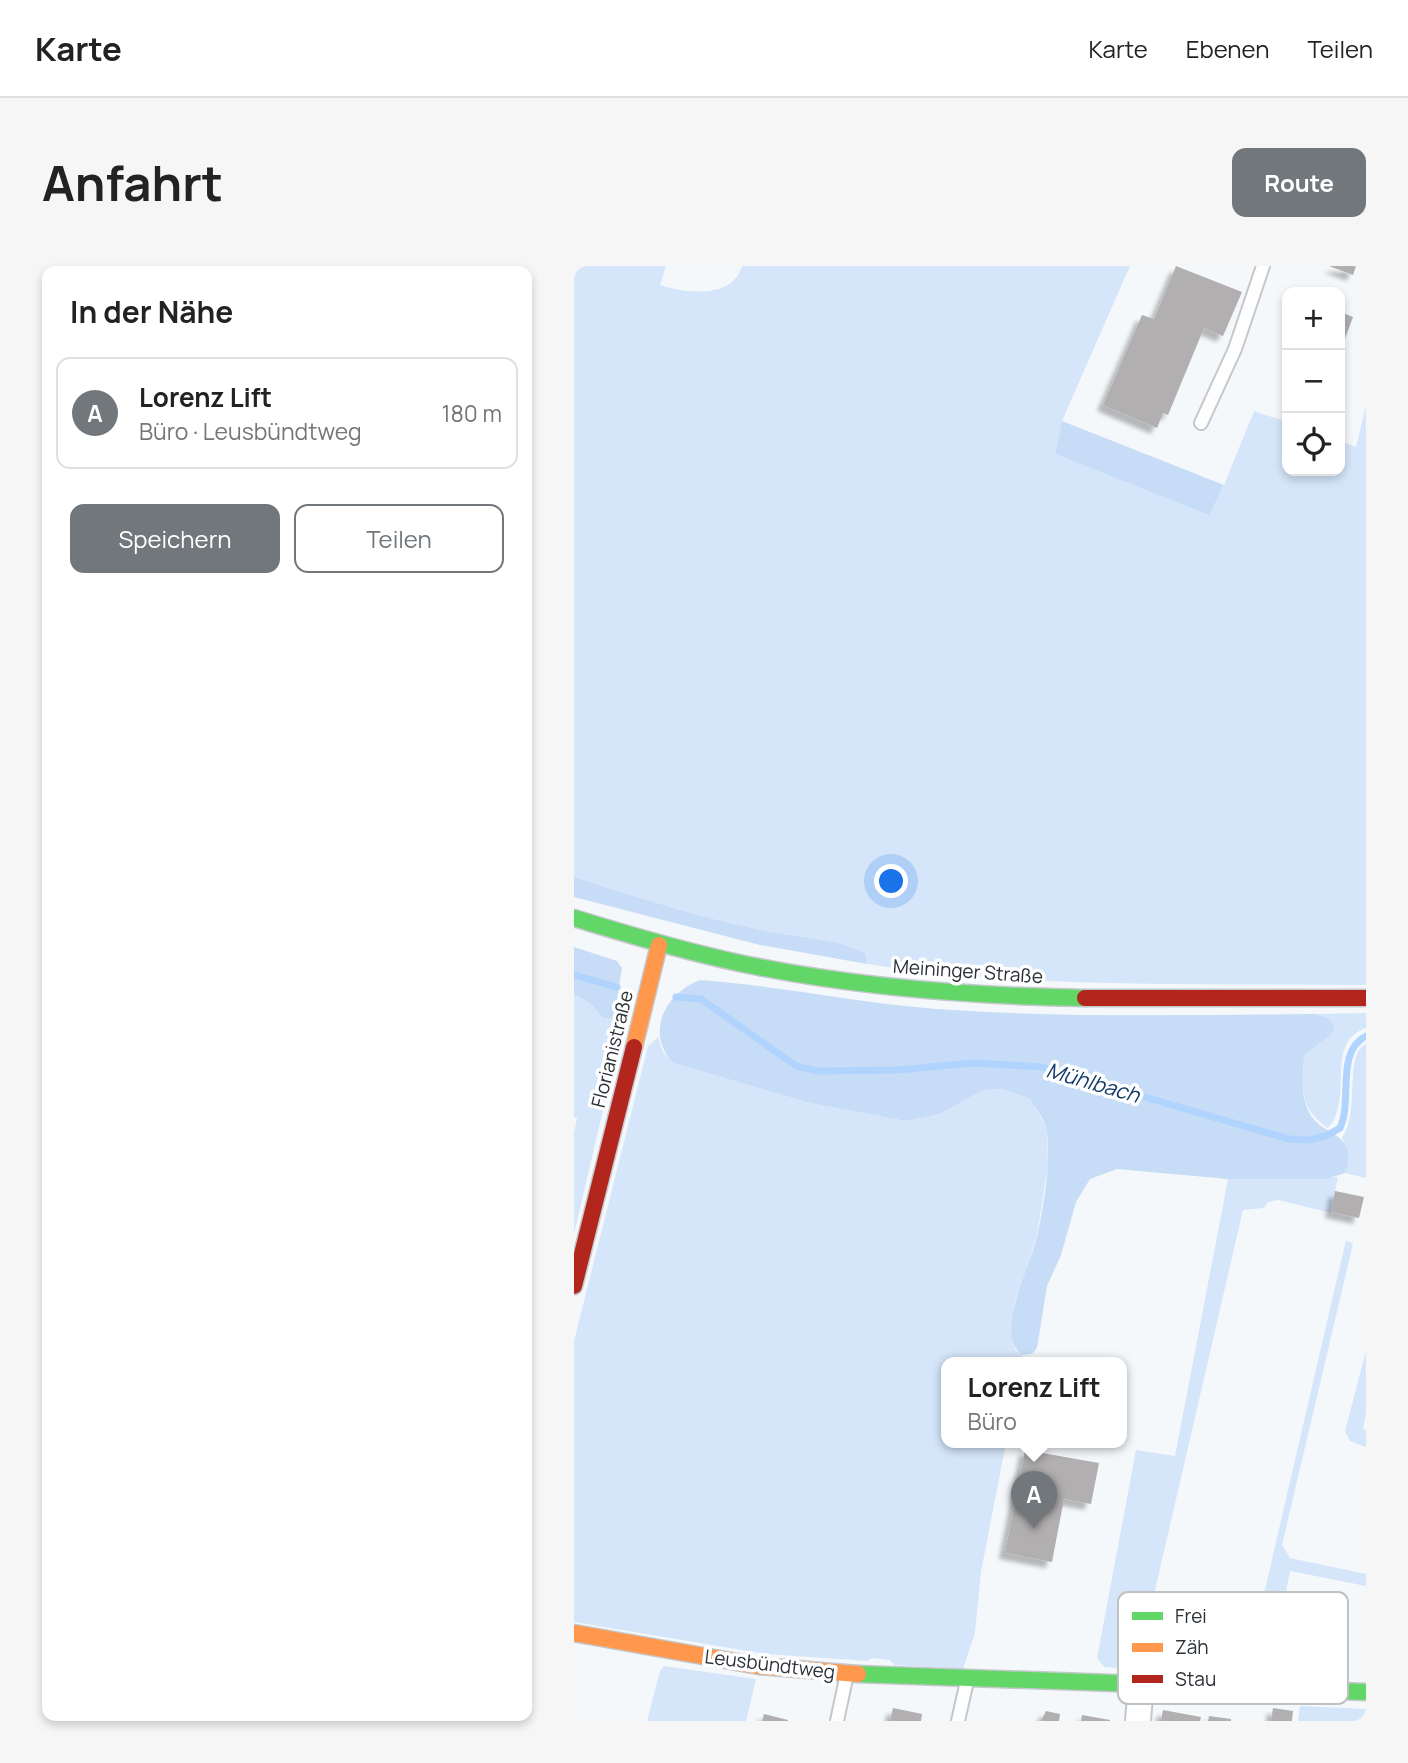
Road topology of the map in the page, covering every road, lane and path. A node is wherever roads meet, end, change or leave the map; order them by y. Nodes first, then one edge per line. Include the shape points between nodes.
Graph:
1 (1263, 266) edge
2 (1201, 423) dead end
3 (574, 918) edge
4 (659, 945) junction
5 (1366, 998) edge
6 (574, 1286) edge
7 (574, 1633) edge
8 (847, 1674) junction
9 (967, 1681) junction
10 (1118, 1684) edge
11 (1348, 1691) edge
12 (1366, 1692) edge
13 (837, 1721) edge
14 (958, 1721) edge

1 - 2 lane via 1235,349
3 - 4 street, Meininger Straße
4 - 5 street, Meininger Straße via 762,968 940,992 1043,998
4 - 6 street, Florianistraße
7 - 8 street, Leusbündtweg via 759,1666
8 - 9 street, Leusbündtweg
8 - 13 lane
9 - 10 street, Leusbündtweg
9 - 14 lane
11 - 12 street, Leusbündtweg

